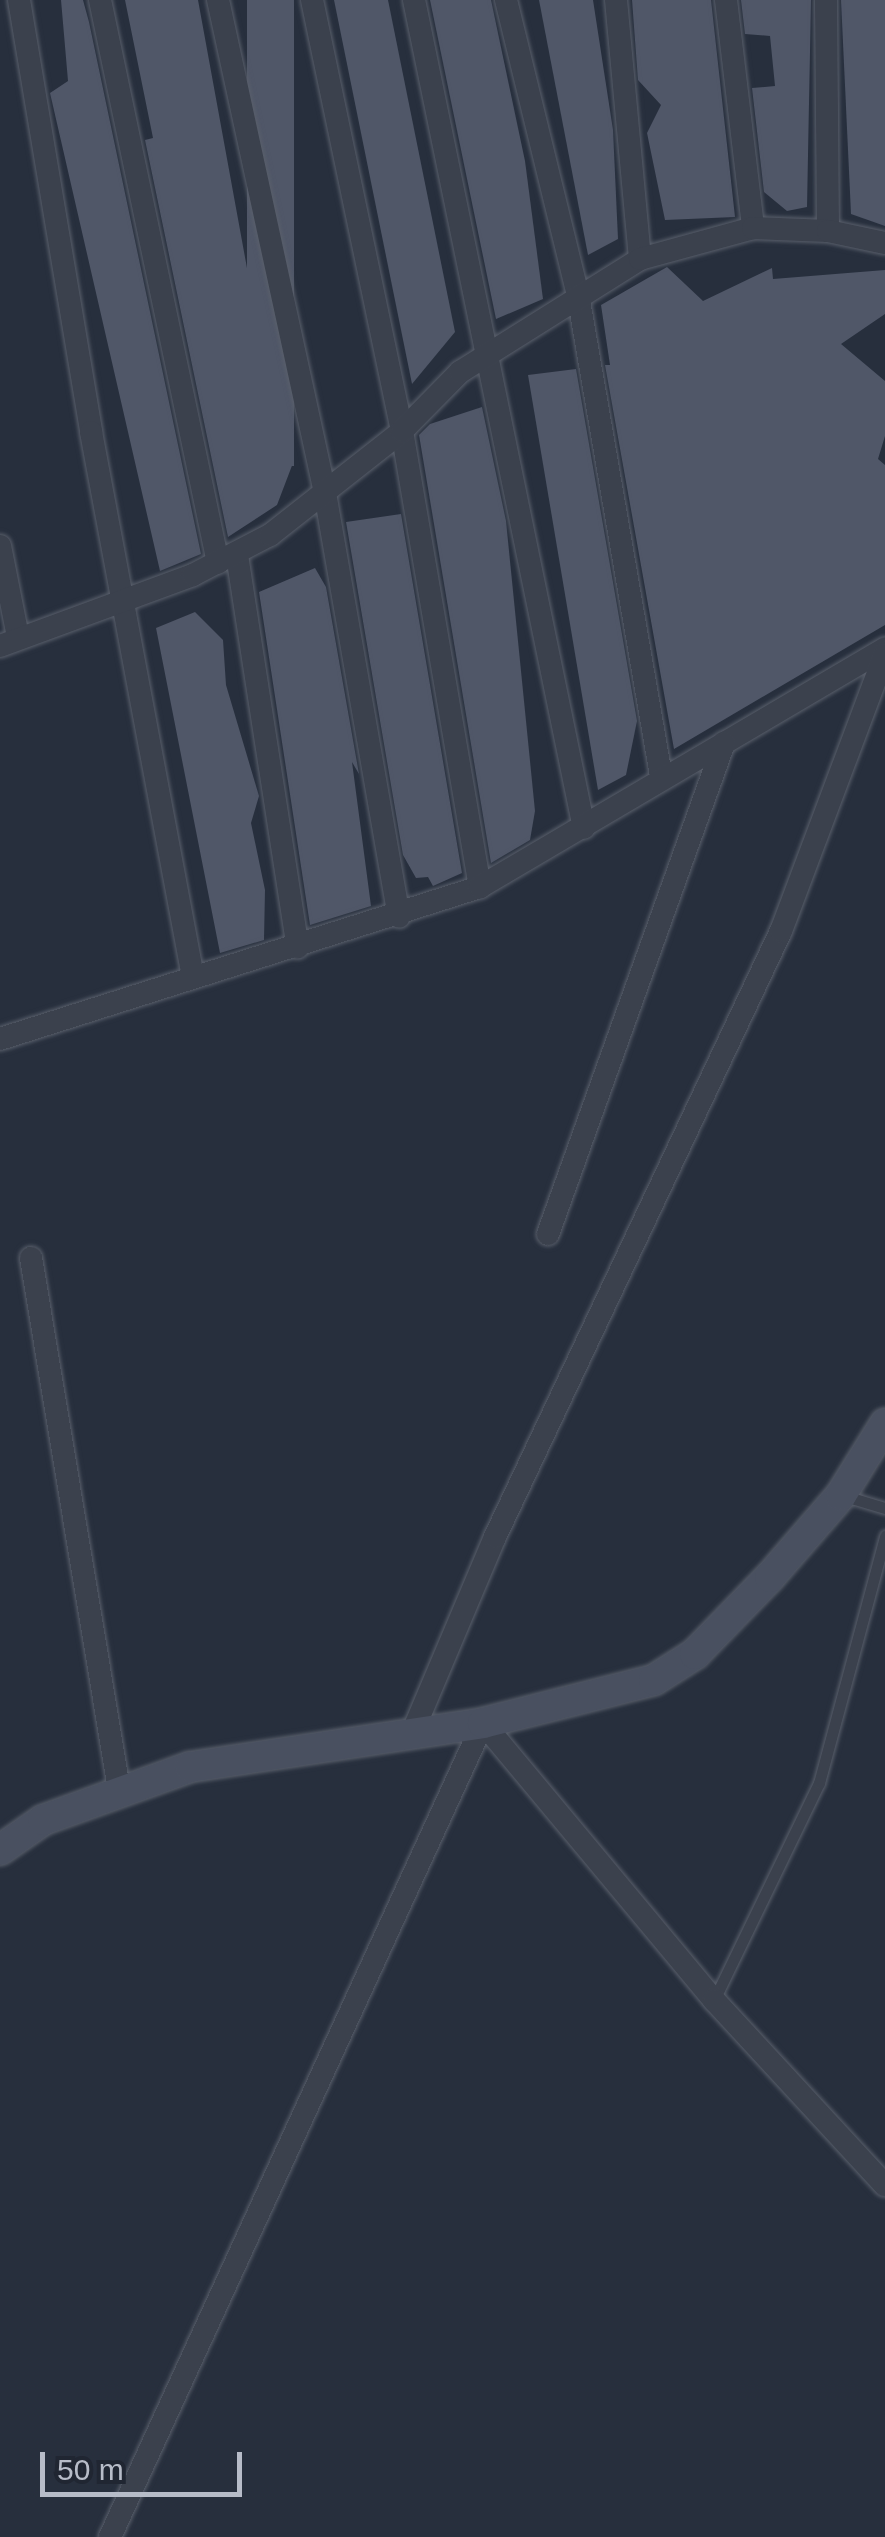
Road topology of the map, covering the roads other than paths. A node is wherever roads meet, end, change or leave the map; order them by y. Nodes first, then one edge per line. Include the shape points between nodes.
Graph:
1 (19, 0) edge
2 (100, 0) edge
3 (218, 0) edge
4 (312, 0) edge
5 (414, 0) edge
6 (506, 0) edge
7 (616, 0) edge
8 (726, 0) edge
9 (826, 0) edge
10 (754, 228) junction
11 (828, 231) junction
12 (885, 243) edge
13 (640, 259) junction
14 (578, 295) junction
15 (488, 355) junction
16 (402, 431) junction
17 (325, 493) junction
18 (0, 546) edge
19 (228, 559) junction
20 (126, 600) junction
21 (9, 642) edge
22 (885, 651) edge
23 (724, 743) junction
24 (662, 779) junction
25 (584, 828) junction
26 (480, 886) junction
27 (400, 917) junction
28 (298, 947) junction
29 (194, 977) junction
30 (0, 1038) edge
31 (548, 1234) dead end
32 (31, 1258) dead end
33 (885, 1424) edge
34 (841, 1494) junction
35 (885, 1508) edge
36 (885, 1536) edge
37 (484, 1723) junction
38 (413, 1731) junction
39 (118, 1790) junction
40 (0, 1850) edge
41 (714, 2000) junction
42 (885, 2185) edge
43 (110, 2537) edge

1 - 20 street
2 - 19 street
3 - 17 street
4 - 16 street
5 - 15 street
6 - 14 street
7 - 13 street
8 - 10 street
9 - 11 street
10 - 11 street
10 - 13 street
11 - 12 street
13 - 14 street
14 - 15 street
14 - 24 street
15 - 16 street via 460,372
15 - 25 street
16 - 17 street
16 - 26 street
17 - 19 street
17 - 27 street
18 - 21 street
19 - 20 street
19 - 28 street
20 - 21 street
20 - 29 street
22 - 23 street
22 - 38 street via 782,931 495,1536
23 - 24 street
23 - 31 street
24 - 25 street
25 - 26 street
26 - 27 street
27 - 28 street
28 - 29 street
29 - 30 street
32 - 39 street
33 - 34 street
34 - 35 lane
34 - 37 street via 696,1654 654,1680
36 - 41 lane via 819,1783
37 - 38 street
37 - 41 street
37 - 43 street
38 - 39 street via 190,1768
39 - 40 street via 43,1820
41 - 42 street

